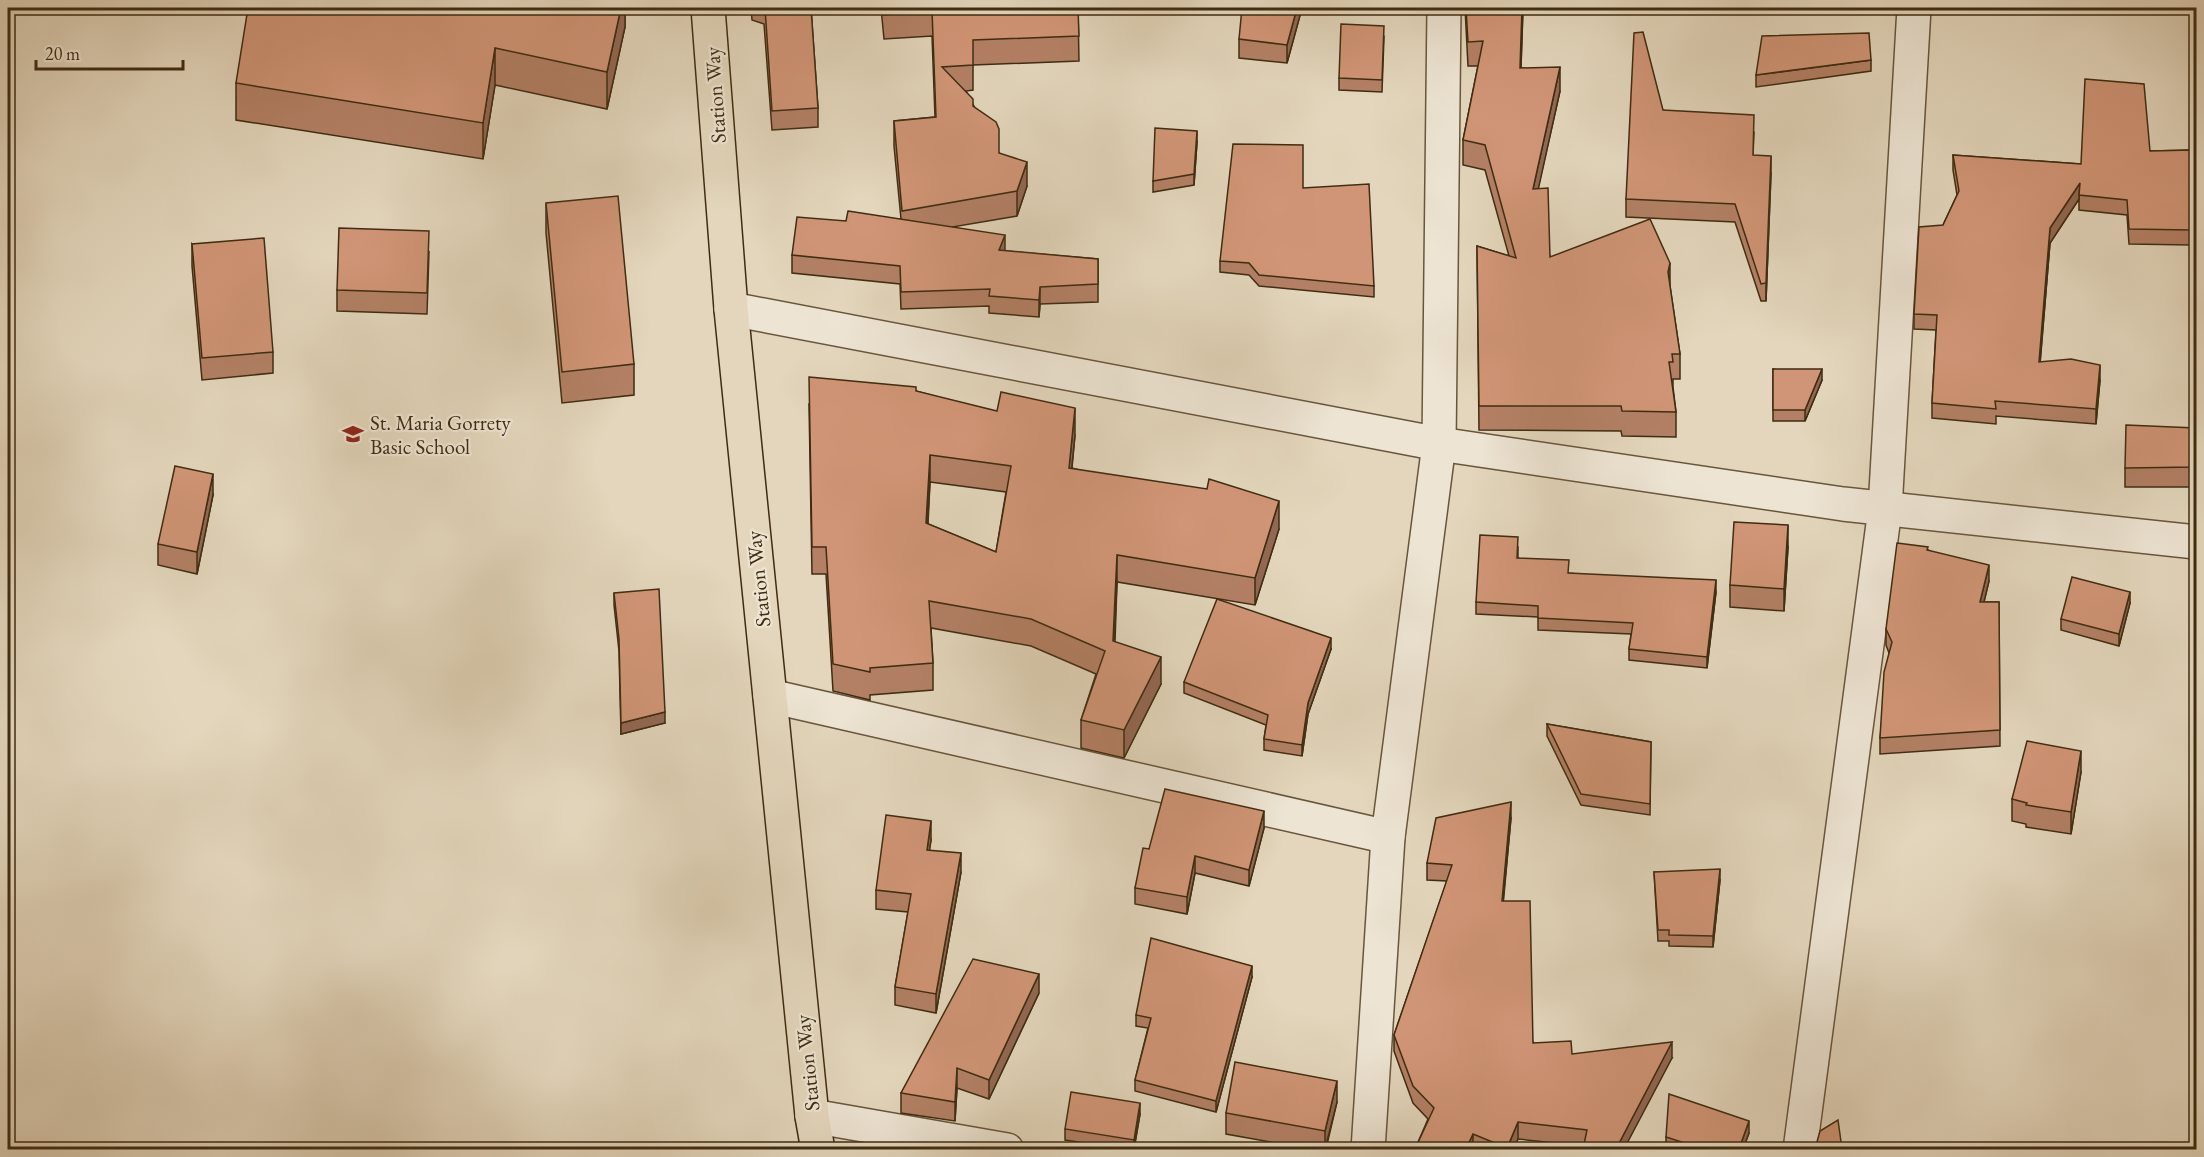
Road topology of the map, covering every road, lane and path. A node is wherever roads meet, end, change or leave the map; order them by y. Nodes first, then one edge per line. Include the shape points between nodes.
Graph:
1 (708, 8) edge
2 (1444, 8) edge
3 (1914, 8) edge
4 (731, 309) junction
5 (1439, 444) junction
6 (1885, 509) junction
7 (2196, 542) edge
8 (770, 696) junction
9 (1388, 837) junction
10 (812, 1116) junction
11 (818, 1149) edge
12 (1006, 1149) edge
13 (1368, 1149) edge
14 (1800, 1149) edge

1 - 4 main road, Station Way
2 - 5 street
3 - 6 street
4 - 5 street
4 - 8 main road, Station Way
5 - 6 street
5 - 9 street
6 - 7 street
6 - 14 street
8 - 9 street
8 - 10 main road, Station Way
9 - 13 street
10 - 11 main road, Station Way
10 - 12 street

